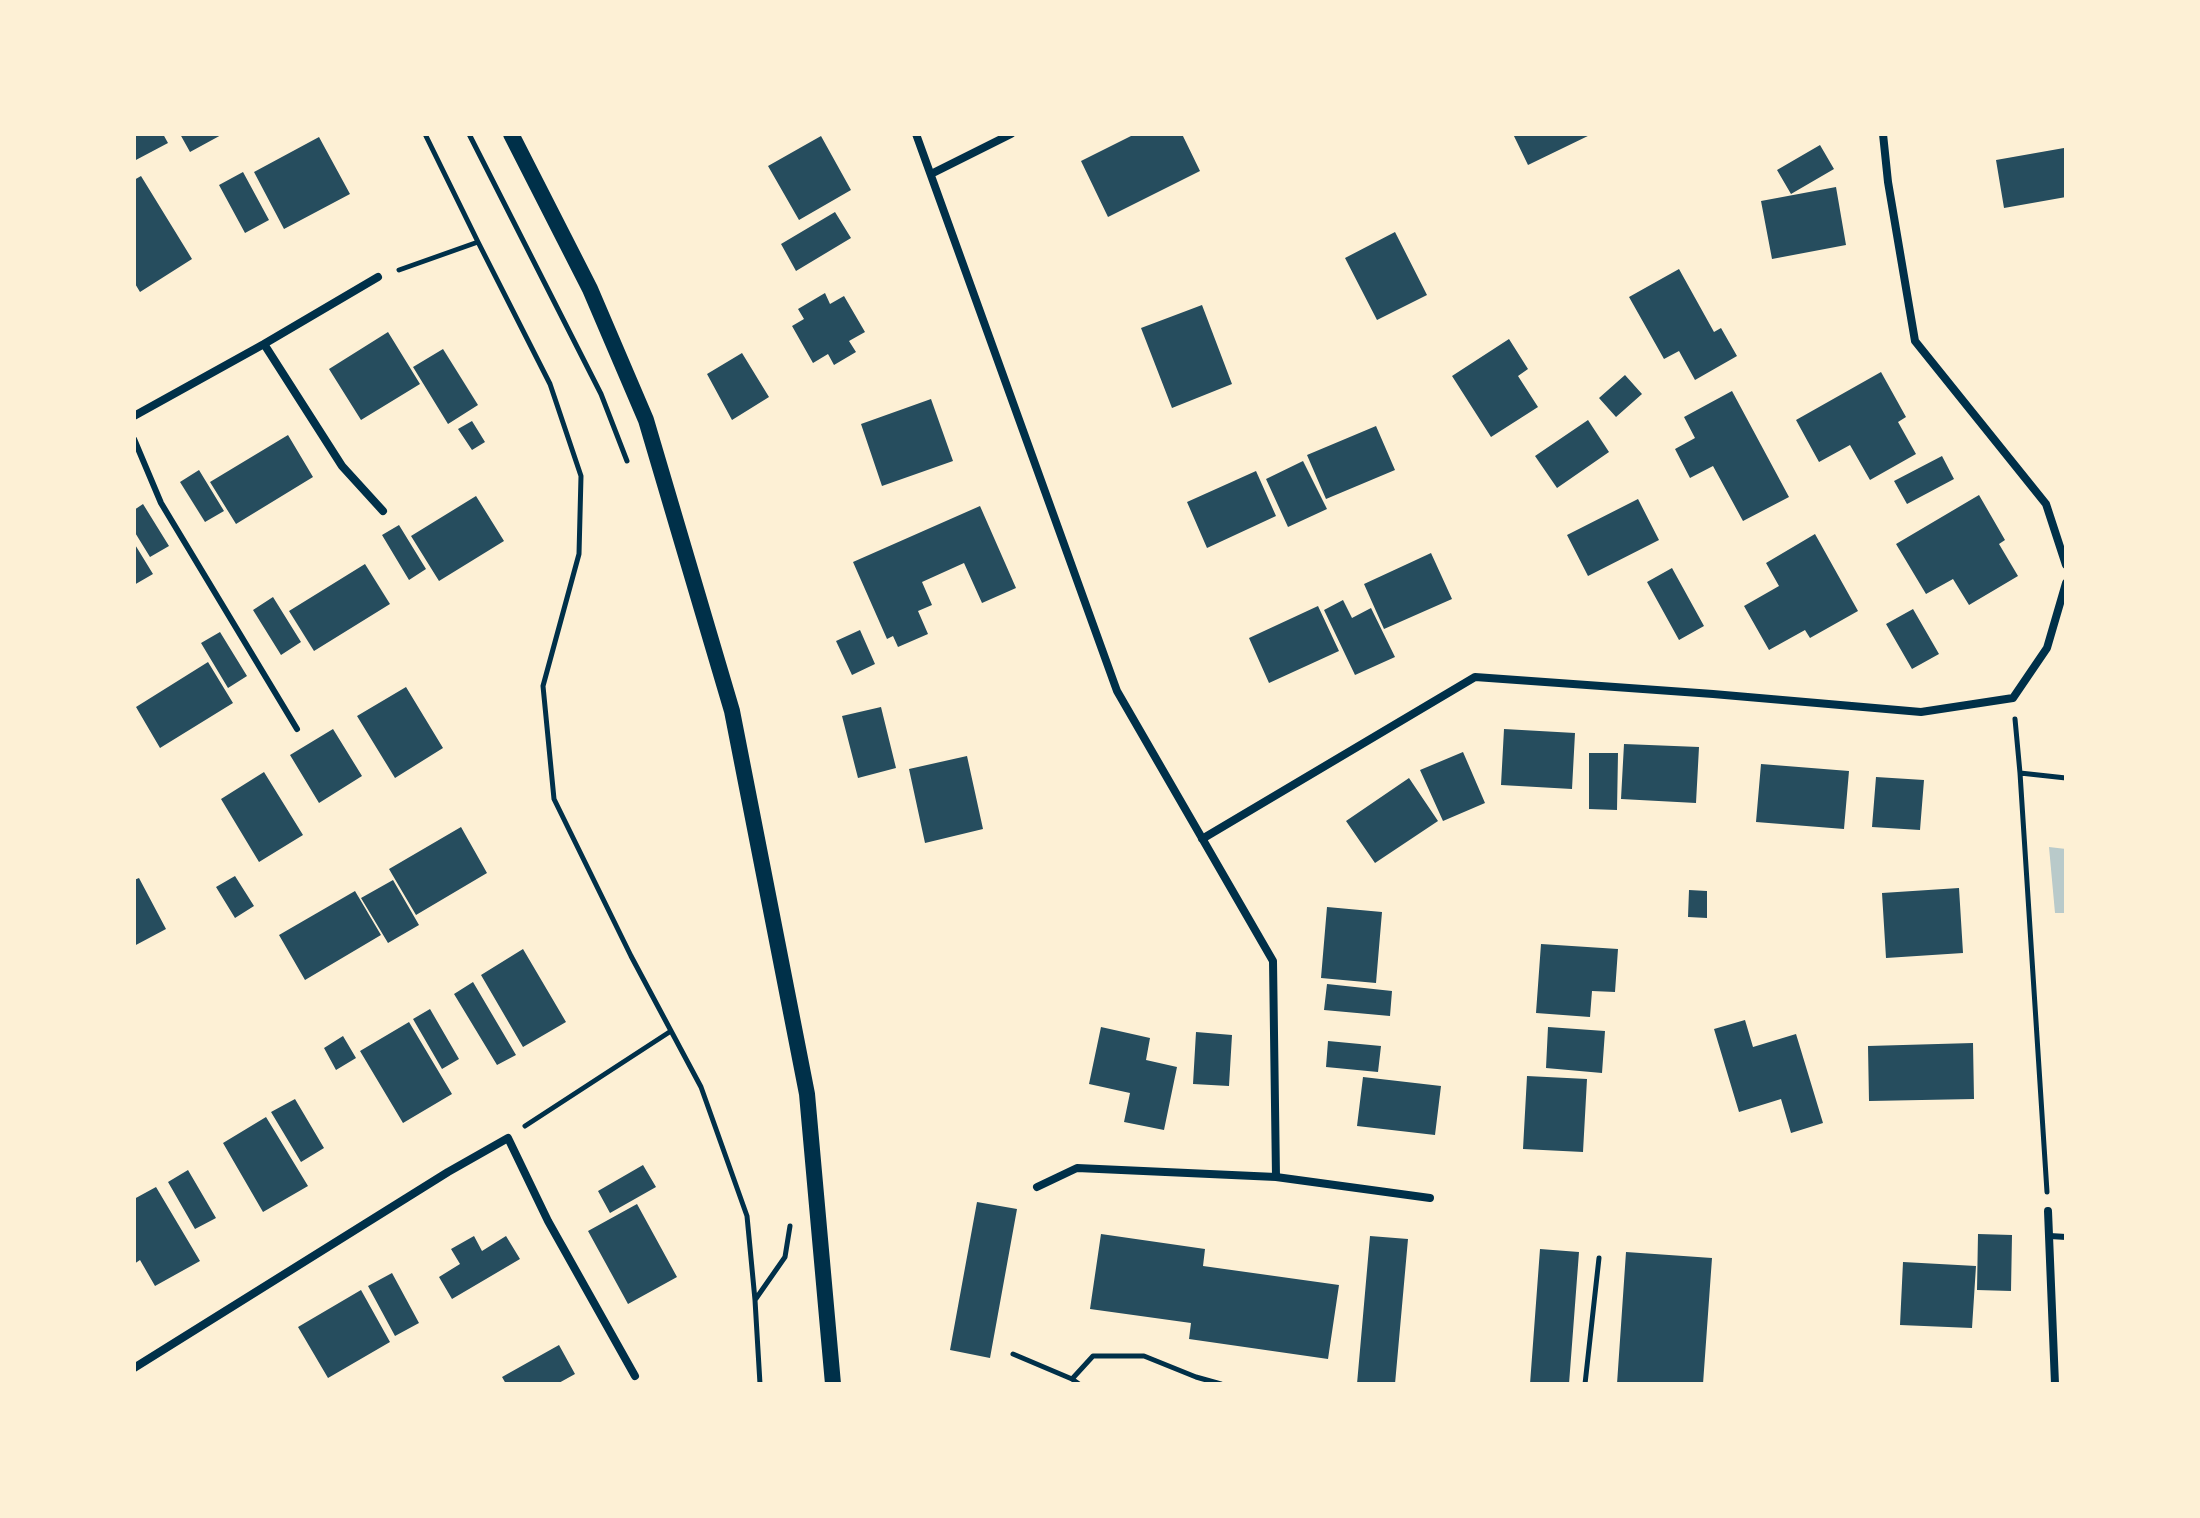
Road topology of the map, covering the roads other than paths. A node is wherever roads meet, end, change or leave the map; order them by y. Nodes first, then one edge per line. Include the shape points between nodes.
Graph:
1 (511, 134) edge
2 (916, 134) edge
3 (1011, 134) edge
4 (1883, 134) edge
5 (931, 174) junction
6 (378, 277) road end
7 (264, 344) junction
8 (134, 416) edge
9 (134, 439) edge
10 (383, 511) dead end
11 (2066, 565) edge
12 (2066, 583) edge
13 (297, 729) dead end
14 (1202, 839) junction
15 (1276, 1177) junction
16 (1037, 1187) dead end
17 (1430, 1198) dead end
18 (2048, 1211) road end
19 (2050, 1236) junction
20 (2066, 1237) edge
21 (134, 1368) edge
22 (635, 1376) dead end
23 (833, 1384) edge
24 (2055, 1384) edge

1 - 23 main road via 590,289 646,420 732,711 807,1094
2 - 5 street
3 - 5 street
4 - 11 street via 1915,341 2046,504
5 - 14 street via 1117,691
6 - 7 street
7 - 8 street
7 - 10 street via 342,466
9 - 13 lane via 161,503
12 - 14 street via 2047,648 2013,698 1921,712 1475,677
14 - 15 street via 1273,961
15 - 16 street via 1077,1168
15 - 17 street
18 - 19 street
19 - 20 lane
19 - 24 street
21 - 22 street via 508,1138

